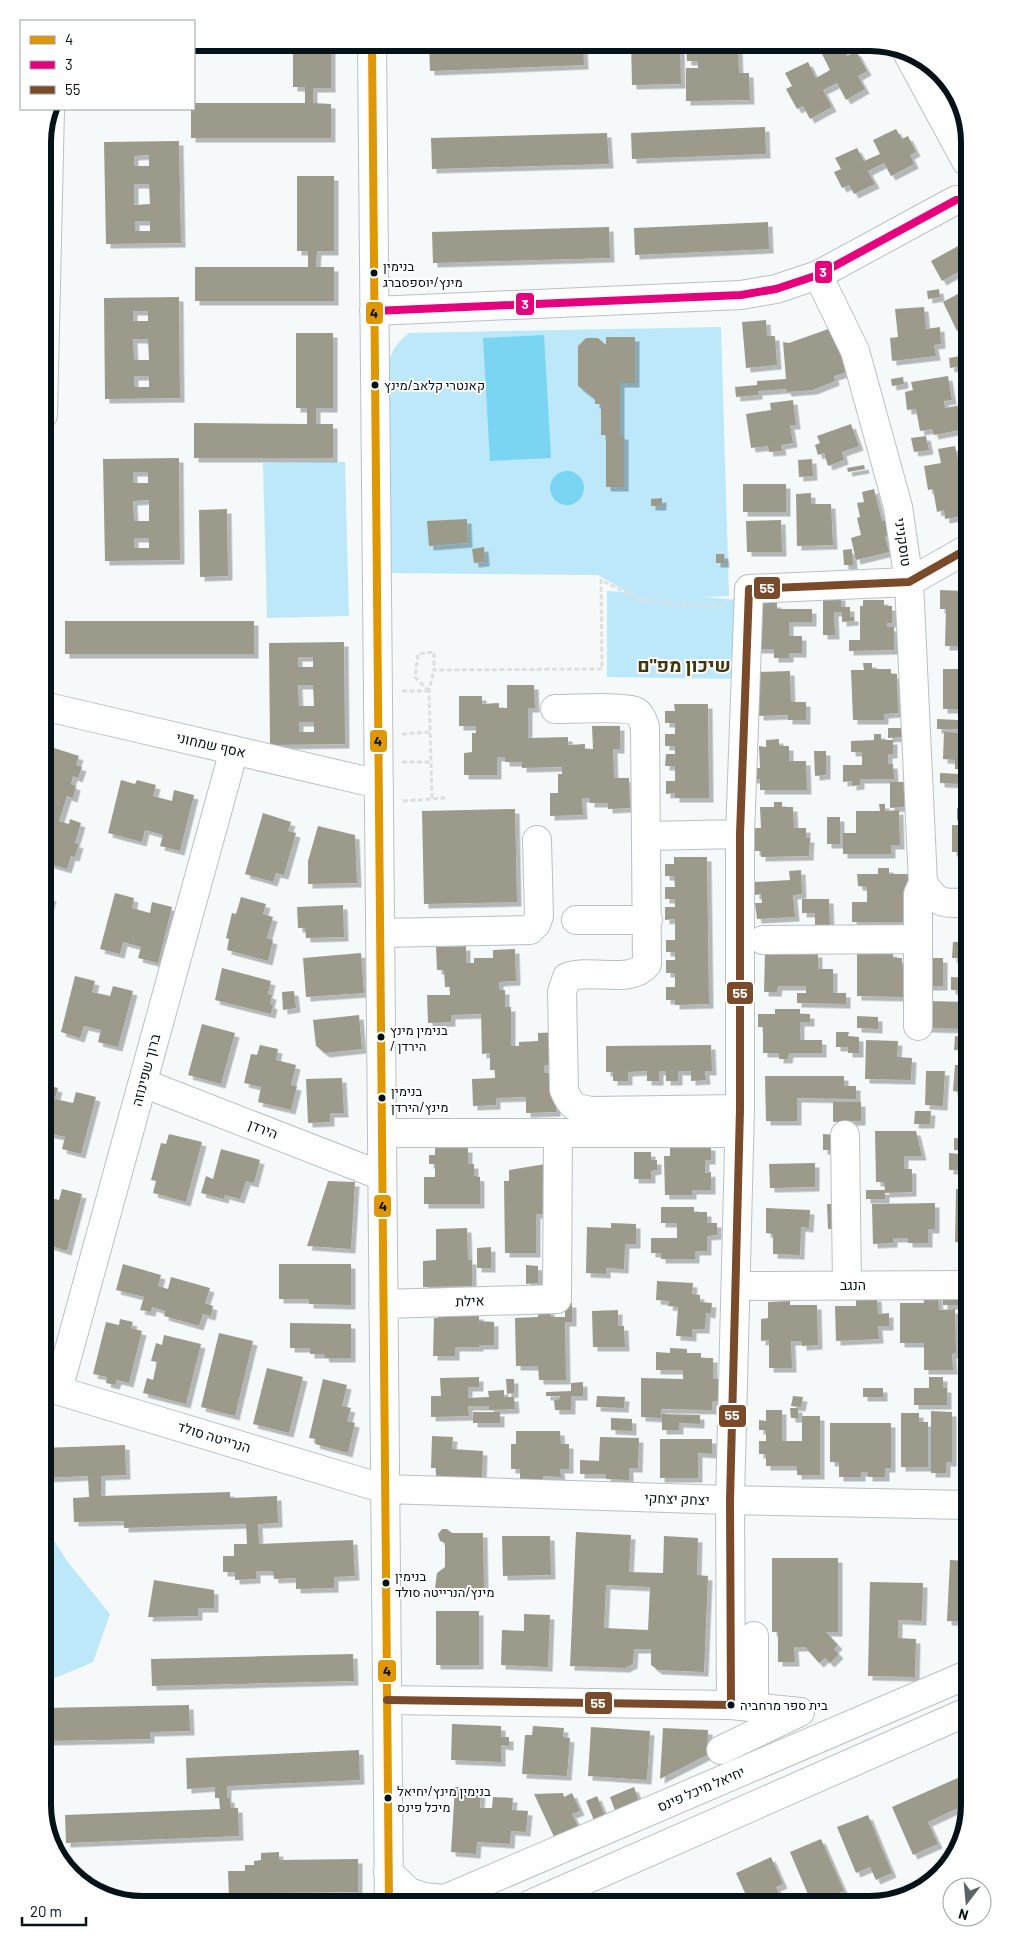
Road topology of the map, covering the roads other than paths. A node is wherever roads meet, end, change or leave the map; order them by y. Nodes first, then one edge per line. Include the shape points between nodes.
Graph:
1 (372, 51) edge
2 (913, 63) edge
3 (961, 148) edge
4 (961, 168) edge
5 (961, 203) edge
6 (961, 207) edge
7 (818, 275) junction
8 (374, 311) junction
9 (961, 553) edge
10 (908, 582) junction
11 (51, 708) edge
12 (555, 710) dead end
13 (234, 750) junction
14 (379, 784) junction
15 (740, 834) junction
16 (647, 836) junction
17 (537, 840) dead end
18 (923, 882) junction
19 (961, 903) edge
20 (576, 920) dead end
21 (648, 920) junction
22 (380, 933) junction
23 (918, 939) junction
24 (762, 940) dead end
25 (918, 1026) dead end
26 (143, 1083) junction
27 (739, 1121) junction
28 (382, 1133) junction
29 (558, 1133) junction
30 (845, 1135) dead end
31 (382, 1176) junction
32 (846, 1285) junction
33 (961, 1285) edge
34 (736, 1286) junction
35 (384, 1304) junction
36 (51, 1385) edge
37 (51, 1388) edge
38 (385, 1489) junction
39 (730, 1500) junction
40 (961, 1505) edge
41 (754, 1636) dead end
42 (961, 1678) edge
43 (387, 1700) junction
44 (742, 1706) junction
45 (961, 1715) edge
46 (721, 1750) dead end
47 (388, 1872) junction
48 (389, 1896) edge
49 (421, 1896) edge
50 (453, 1896) edge
51 (549, 1896) edge

1 - 8 street
2 - 3 street
4 - 5 street via 955,175 954,192
6 - 7 street
7 - 8 street via 776,289 742,295
7 - 10 street, טוסקניני via 855,351 898,508
8 - 14 street
9 - 10 street
10 - 15 street via 749,599
10 - 18 street, טוסקניני
11 - 13 street, אסף שמחוני
12 - 16 street via 620,709 635,711 642,718 646,727
13 - 14 street, אסף שמחוני
13 - 26 street, ברוך שפינוזה
14 - 22 street
15 - 16 street
15 - 27 street
16 - 21 street
17 - 22 street via 539,916 530,930
18 - 19 street via 932,896 948,904
18 - 23 street, טוסקניני via 918,894
20 - 21 street
21 - 27 street via 647,964 641,971 575,974 564,984 564,1090 569,1102 578,1109 592,1111
22 - 28 street
23 - 24 street
23 - 25 street, טוסקניני
26 - 31 street, הירדן
26 - 36 street, ברוך שפינוזה
27 - 29 street
27 - 34 street
28 - 29 street
28 - 31 street
29 - 35 street, אילת via 557,1299
30 - 32 street
31 - 35 street
32 - 33 street, הנגב
32 - 34 street, הנגב
34 - 39 street
35 - 38 street
37 - 38 street, הנרייטה סולד
38 - 39 street, יצחק יצחקי
38 - 43 street
39 - 40 street, יצחק יצחקי
39 - 44 street
41 - 44 street
42 - 50 street, יחיאל מיכל פינס
43 - 44 street
43 - 47 street
44 - 46 street via 800,1712
45 - 51 street
47 - 48 street
47 - 49 street via 409,1892

